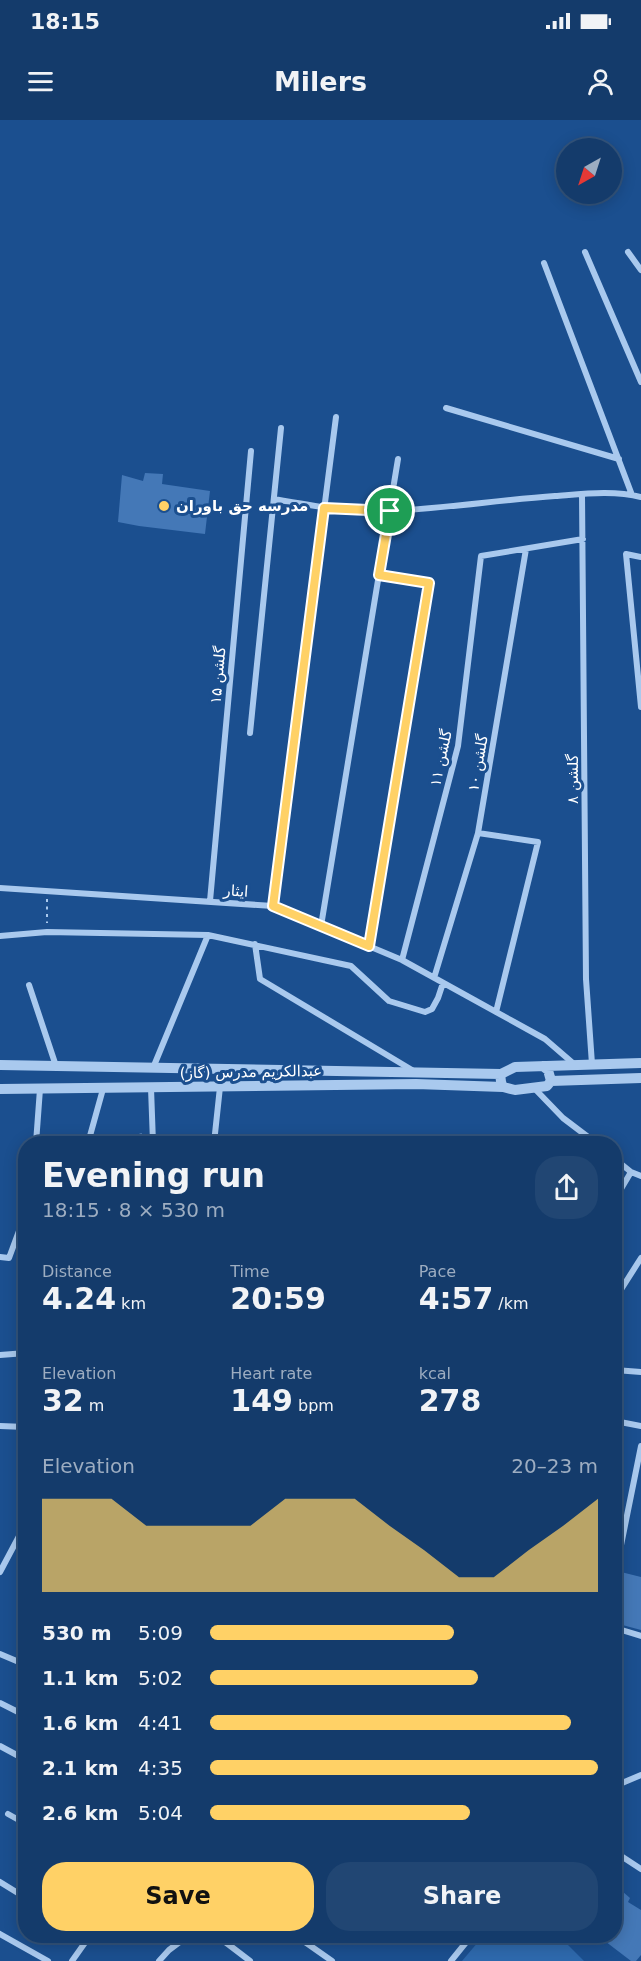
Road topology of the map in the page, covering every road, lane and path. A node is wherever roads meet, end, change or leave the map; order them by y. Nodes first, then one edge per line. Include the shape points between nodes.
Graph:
1 (585, 252) dead end
2 (628, 252) dead end
3 (544, 263) dead end
4 (641, 270) edge
5 (641, 382) edge
6 (446, 408) dead end
7 (336, 417) dead end
8 (281, 428) dead end
9 (251, 451) dead end
10 (398, 459) dead end
11 (619, 459) junction
12 (582, 494) junction
13 (632, 495) junction
14 (641, 497) edge
15 (274, 499) junction
16 (324, 508) junction
17 (390, 511) junction
18 (583, 539) junction
19 (526, 549) junction
20 (641, 557) edge
21 (379, 575) junction
22 (641, 707) edge
23 (250, 733) dead end
24 (478, 833) junction
25 (0, 888) edge
26 (46, 891) junction
27 (210, 901) junction
28 (273, 906) junction
29 (321, 926) junction
30 (47, 932) junction
31 (208, 934) junction
32 (0, 936) edge
33 (255, 944) junction
34 (369, 946) junction
35 (402, 960) junction
36 (434, 978) junction
37 (443, 982) junction
38 (29, 985) dead end
39 (496, 1012) junction
40 (641, 1063) edge
41 (575, 1064) junction
42 (592, 1064) junction
43 (0, 1065) edge
44 (56, 1066) junction
45 (543, 1066) junction
46 (153, 1068) junction
47 (415, 1072) junction
48 (501, 1074) junction
49 (641, 1078) edge
50 (551, 1081) junction
51 (220, 1087) junction
52 (503, 1087) junction
53 (151, 1088) junction
54 (0, 1089) edge
55 (40, 1089) junction
56 (103, 1089) junction
57 (535, 1089) junction
58 (153, 1134) joint
59 (37, 1136) edge
60 (90, 1136) edge
61 (131, 1136) edge
62 (215, 1136) edge
63 (586, 1136) edge
64 (622, 1165) edge
65 (631, 1172) junction
66 (641, 1176) edge
67 (622, 1187) edge
68 (18, 1234) edge
69 (0, 1257) edge
70 (641, 1258) edge
71 (622, 1288) edge
72 (18, 1354) edge
73 (0, 1355) edge
74 (641, 1364) edge
75 (622, 1371) edge
76 (639, 1372) edge
77 (622, 1422) edge
78 (0, 1426) edge
79 (641, 1426) edge
80 (18, 1427) edge
81 (641, 1446) edge
82 (18, 1538) edge
83 (622, 1540) edge
84 (0, 1572) edge
85 (622, 1630) edge
86 (641, 1636) edge
87 (0, 1654) edge
88 (18, 1662) edge
89 (0, 1703) edge
90 (18, 1712) edge
91 (0, 1746) edge
92 (18, 1756) edge
93 (641, 1774) edge
94 (622, 1783) edge
95 (8, 1814) dead end
96 (18, 1820) edge
97 (622, 1857) edge
98 (641, 1869) edge
99 (0, 1882) edge
100 (18, 1893) edge
101 (0, 1934) edge
102 (85, 1943) edge
103 (178, 1943) edge
104 (226, 1943) edge
105 (306, 1943) edge
106 (464, 1943) edge
107 (48, 1961) edge
108 (72, 1961) edge
109 (159, 1961) edge
110 (250, 1961) edge
111 (332, 1961) edge
112 (451, 1961) edge

1 - 5 street
2 - 4 street
3 - 11 street
6 - 11 street
7 - 16 street
8 - 15 street
9 - 27 street, گلشن ۱۵
10 - 17 street
11 - 13 street
12 - 13 street
12 - 17 street
12 - 18 street, گلشن ۸
13 - 14 street
15 - 16 street
15 - 23 street
16 - 17 street
16 - 28 street
17 - 21 street
18 - 19 street
18 - 42 street, گلشن ۸ via 586,979
19 - 24 street, گلشن ۱۰
19 - 35 street, گلشن ۱۱ via 481,556 458,746
20 - 22 street via 626,554
21 - 29 street
21 - 34 street via 429,583
24 - 36 street, گلشن ۱۰
24 - 39 street via 538,842
25 - 26 street, ایثار
26 - 27 street, ایثار
26 - 30 path
27 - 28 street, ایثار
28 - 29 street, ایثار
29 - 34 street, ایثار
30 - 31 street
30 - 32 street
31 - 33 street
31 - 46 street
33 - 37 street via 351,966 389,1001 425,1012 432,1009
33 - 47 street via 260,980
34 - 35 street, ایثار
35 - 36 street, ایثار
36 - 37 street, ایثار
37 - 39 street, ایثار
38 - 44 street
39 - 41 street, ایثار via 545,1039
40 - 42 street
41 - 42 street
41 - 45 street
43 - 44 street, عبدالکریم مدرس (گاز)
44 - 46 street, عبدالکریم مدرس (گاز)
45 - 48 street, عبدالکریم مدرس (گاز) via 515,1067
45 - 50 street
46 - 47 street, عبدالکریم مدرس (گاز)
46 - 53 street
47 - 48 street, عبدالکریم مدرس (گاز)
48 - 52 street
49 - 50 street
50 - 57 street
51 - 52 street, عبدالکریم مدرس (گاز) via 416,1083
51 - 53 street, عبدالکریم مدرس (گاز)
51 - 62 street
52 - 57 street, عبدالکریم مدرس (گاز)
53 - 56 street, عبدالکریم مدرس (گاز)
53 - 58 street
54 - 55 street, عبدالکریم مدرس (گاز)
55 - 56 street, عبدالکریم مدرس (گاز)
55 - 59 street
56 - 60 street
57 - 63 street via 562,1118
58 - 61 path
64 - 65 street
65 - 66 street
65 - 67 street
68 - 69 street via 9,1258
70 - 71 street
72 - 73 street
74 - 76 street
75 - 76 street
77 - 79 street
78 - 80 street
81 - 83 street
82 - 84 street
85 - 86 street
87 - 88 street
89 - 90 street
91 - 92 street
93 - 94 street
95 - 96 street
97 - 98 street
99 - 100 street
101 - 107 street
102 - 108 street
103 - 109 street
104 - 110 street
105 - 111 street
106 - 112 street

